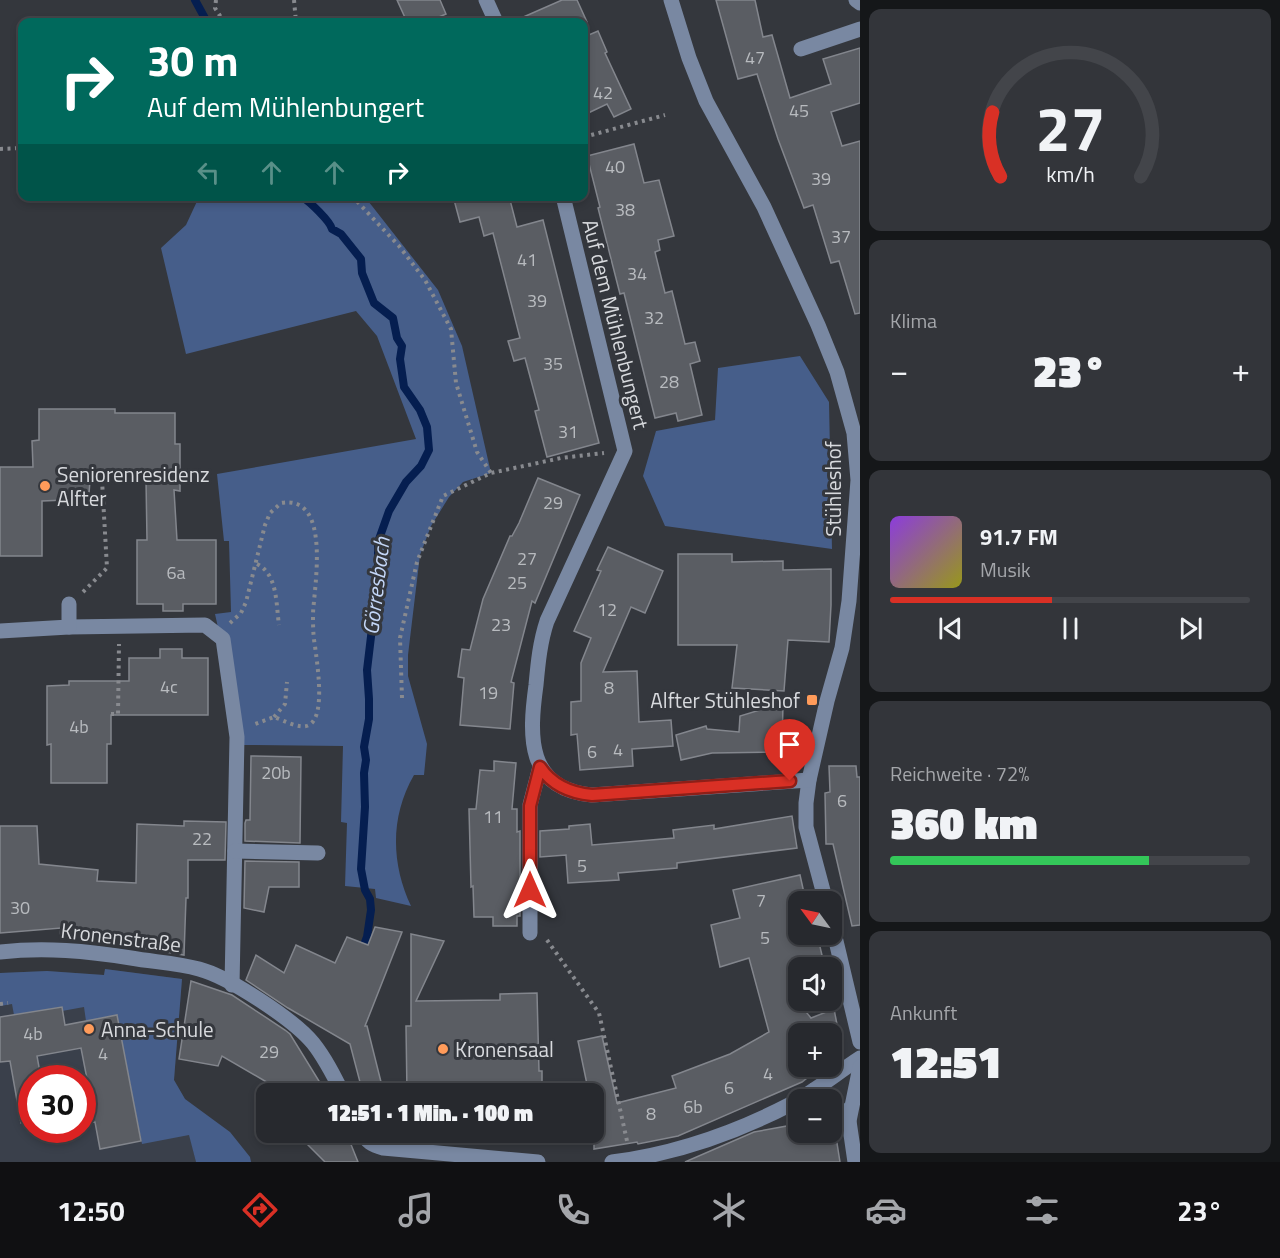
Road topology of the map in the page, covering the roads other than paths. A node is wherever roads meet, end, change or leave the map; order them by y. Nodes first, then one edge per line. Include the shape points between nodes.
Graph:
1 (486, 0) edge
2 (672, 0) edge
3 (856, 0) edge
4 (860, 3) edge
5 (494, 18) edge
6 (860, 29) edge
7 (801, 49) dead end
8 (564, 201) edge
9 (69, 604) road end
10 (69, 627) junction
11 (0, 631) edge
12 (540, 767) junction
13 (809, 780) junction
14 (235, 851) junction
15 (318, 853) dead end
16 (823, 891) edge
17 (536, 933) road end
18 (837, 945) edge
19 (0, 952) edge
20 (232, 985) junction
21 (860, 1042) edge
22 (860, 1058) edge
23 (860, 1067) edge
24 (337, 1083) edge
25 (815, 1089) edge
26 (788, 1104) edge
27 (842, 1113) edge
28 (849, 1121) junction
29 (370, 1143) edge
30 (538, 1162) edge
31 (612, 1162) edge
32 (855, 1162) edge

1 - 5 street
2 - 13 street, Stühleshof via 706,101 764,207 818,325 837,372 854,433 858,480 849,601 842,648
3 - 4 street
6 - 7 street
8 - 12 street, Auf dem Mühlenbungert via 625,451 542,638 531,720
9 - 10 street
10 - 11 street
10 - 14 street via 205,626 223,639 236,743
12 - 13 street via 570,791 592,795
12 - 17 street, Auf dem Mühlenbungert via 530,806
13 - 16 street, Stühleshof via 806,827
14 - 15 street
14 - 20 street
18 - 21 street
19 - 20 street, Kronenstraße via 43,949 119,956 197,969
20 - 24 street, Kronenstraße via 260,1000 310,1040
22 - 25 street
23 - 28 street
26 - 31 street via 714,1138 671,1152
27 - 28 street
28 - 32 street
29 - 30 street via 383,1148

